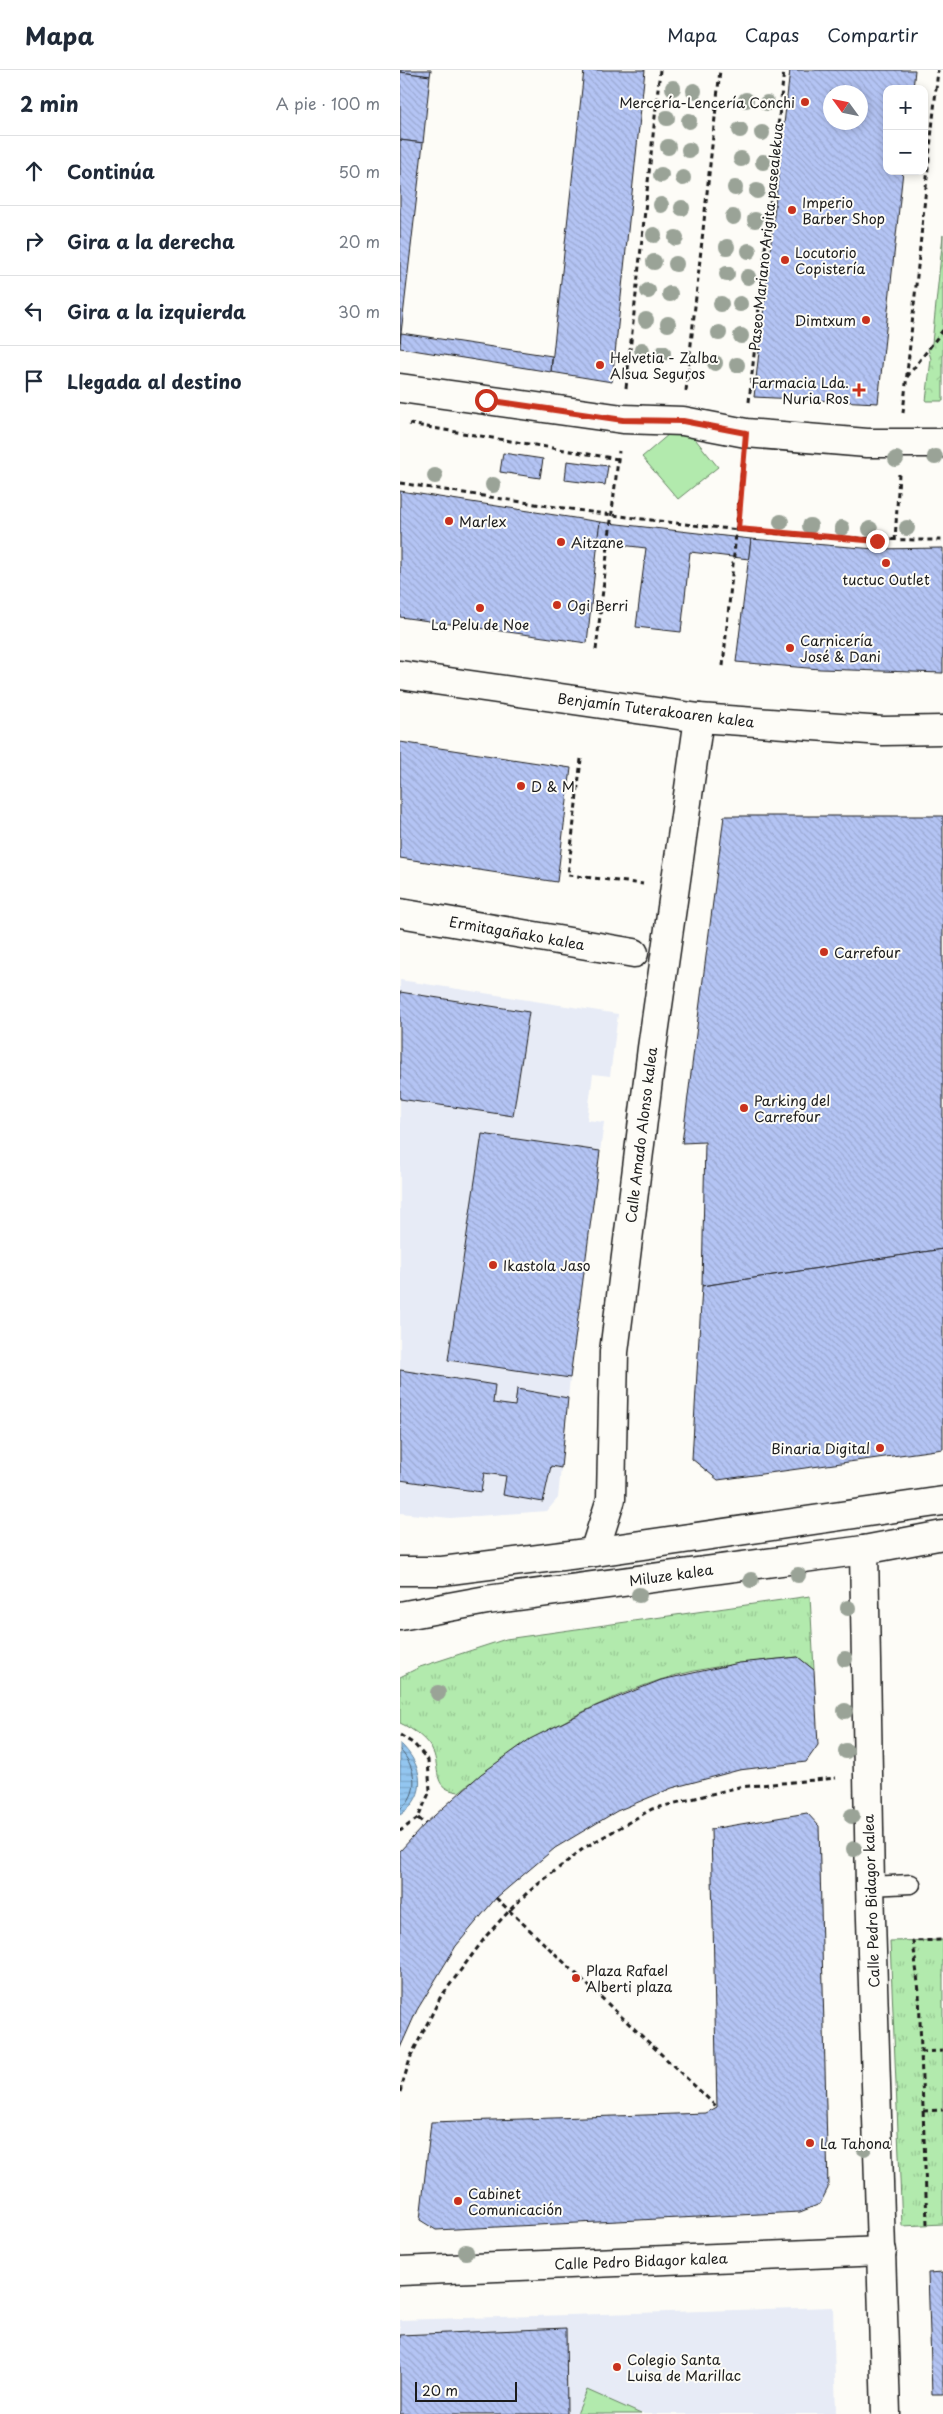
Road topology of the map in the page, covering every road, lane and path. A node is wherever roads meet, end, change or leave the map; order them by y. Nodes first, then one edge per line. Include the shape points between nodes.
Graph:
1 (660, 70) edge
2 (720, 70) edge
3 (784, 70) edge
4 (938, 70) edge
5 (943, 330) edge
6 (907, 377) junction
7 (400, 388) edge
8 (623, 420) junction
9 (683, 421) junction
10 (400, 422) edge
11 (746, 433) junction
12 (943, 443) edge
13 (902, 444) junction
14 (618, 459) junction
15 (400, 483) edge
16 (611, 516) junction
17 (738, 529) junction
18 (943, 540) edge
19 (895, 541) junction
20 (596, 650) dead end
21 (723, 666) dead end
22 (400, 675) edge
23 (699, 718) junction
24 (943, 730) edge
25 (581, 758) dead end
26 (643, 884) dead end
27 (400, 913) edge
28 (634, 953) dead end
29 (943, 1501) edge
30 (943, 1535) edge
31 (864, 1550) junction
32 (594, 1552) junction
33 (400, 1571) edge
34 (400, 1616) edge
35 (400, 1735) edge
36 (838, 1778) dead end
37 (418, 1818) junction
38 (425, 1824) dead end
39 (400, 1831) edge
40 (911, 1884) dead end
41 (870, 1886) junction
42 (496, 1898) dead end
43 (509, 1911) junction
44 (943, 1940) edge
45 (943, 2051) edge
46 (921, 2052) junction
47 (400, 2092) edge
48 (717, 2107) dead end
49 (943, 2110) edge
50 (923, 2111) junction
51 (927, 2224) dead end
52 (882, 2251) junction
53 (400, 2271) edge
54 (886, 2414) edge

1 - 8 path
2 - 9 path
3 - 11 path, Paseo Mariano Arigita pasealekua
4 - 6 path
5 - 6 path
6 - 13 path
7 - 8 street
8 - 9 street
8 - 14 path
9 - 11 street
10 - 14 path
11 - 13 street
11 - 17 path, Paseo Mariano Arigita pasealekua
12 - 13 street
13 - 19 path
14 - 16 path
15 - 16 path
16 - 17 path
16 - 20 path
17 - 19 path
17 - 21 path, Paseo Mariano Arigita pasealekua
18 - 19 path
22 - 23 street, Benjamín Tuterakoaren kalea
23 - 24 street, Benjamín Tuterakoaren kalea via 883,731
23 - 32 street, Calle Amado Alonso kalea via 652,1048 614,1352 611,1499
25 - 26 path via 568,875
27 - 28 street, Ermitagañako kalea
29 - 32 street
30 - 31 street, Miluze kalea
31 - 34 street, Miluze kalea via 487,1600
31 - 41 street, Calle Pedro Bidagor kalea
32 - 33 street via 442,1571
35 - 37 path via 414,1744 428,1760 430,1791
36 - 43 path via 739,1787 652,1809 584,1848
37 - 38 path
37 - 39 path
40 - 41 lane
41 - 52 street, Calle Pedro Bidagor kalea
42 - 43 path
43 - 47 path via 440,1998 411,2056
43 - 48 path
44 - 46 path via 914,1941
45 - 46 path
46 - 50 path
49 - 50 path
50 - 51 path
52 - 53 street, Calle Pedro Bidagor kalea
52 - 54 street, Calle Pedro Bidagor kalea

